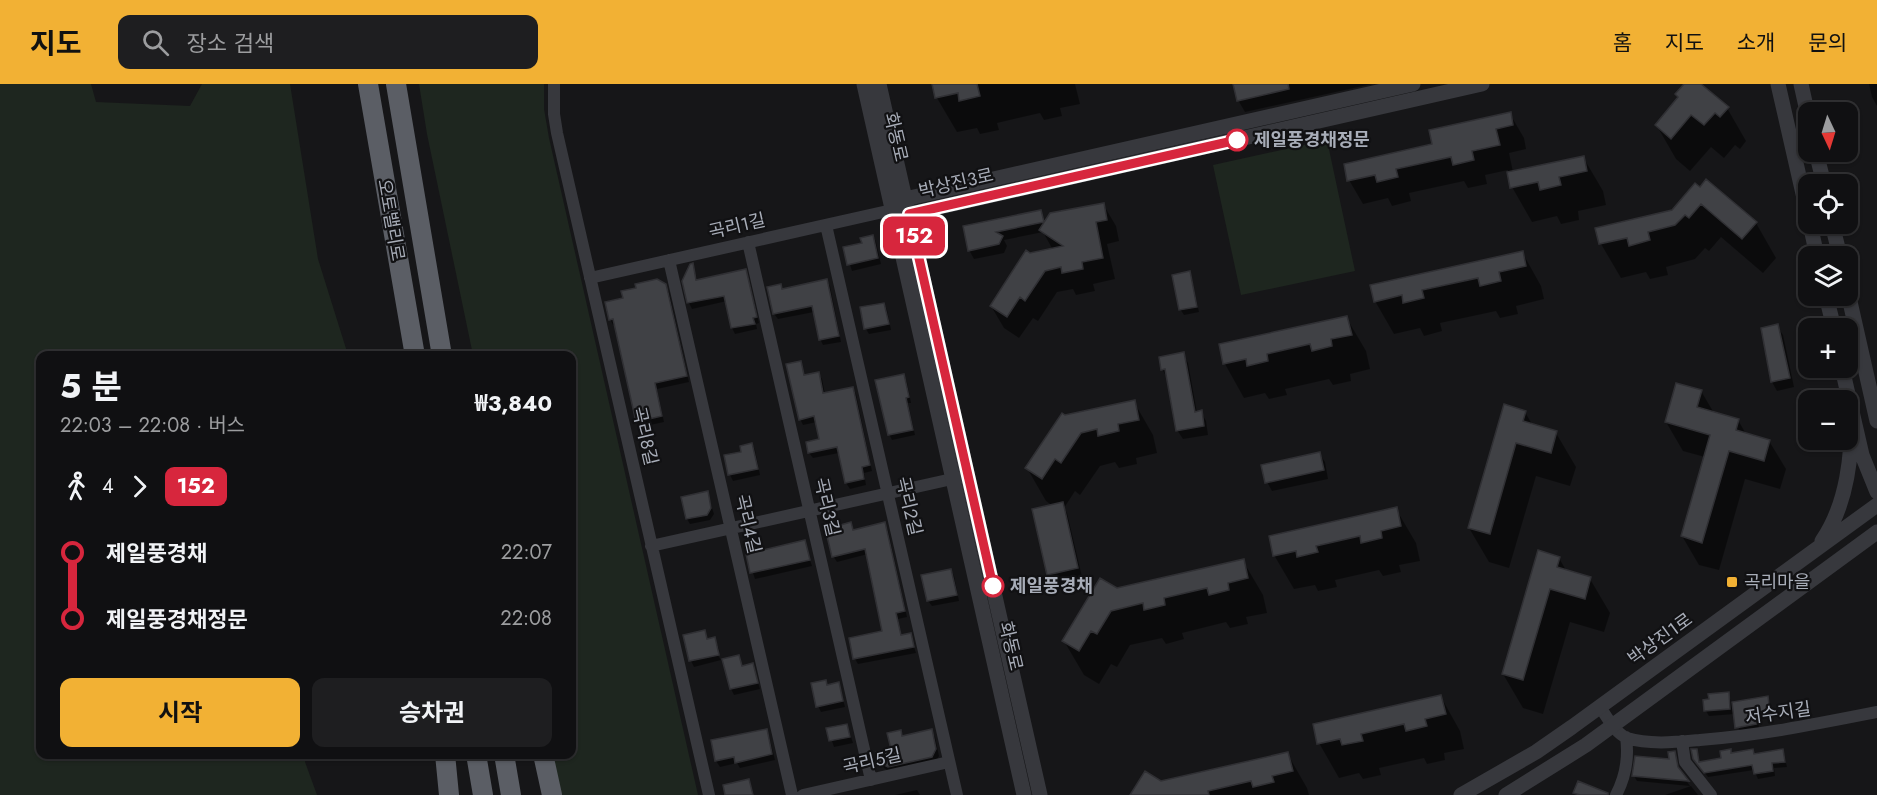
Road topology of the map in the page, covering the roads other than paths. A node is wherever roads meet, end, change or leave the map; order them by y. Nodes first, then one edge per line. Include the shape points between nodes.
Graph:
1 (368, 84) edge
2 (396, 84) edge
3 (554, 84) edge
4 (864, 84) edge
5 (879, 84) edge
6 (1413, 84) edge
7 (1482, 84) edge
8 (1778, 84) edge
9 (1801, 84) edge
10 (1805, 102) edge
11 (1798, 174) edge
12 (907, 206) junction
13 (892, 210) junction
14 (826, 225) junction
15 (748, 242) junction
16 (669, 260) junction
17 (428, 262) junction
18 (590, 278) junction
19 (1851, 306) edge
20 (414, 351) edge
21 (441, 351) edge
22 (452, 351) edge
23 (1877, 420) edge
24 (1858, 437) edge
25 (1850, 450) edge
26 (960, 477) junction
27 (1877, 492) edge
28 (888, 493) junction
29 (1877, 505) edge
30 (809, 510) junction
31 (730, 528) junction
32 (1877, 532) edge
33 (651, 546) junction
34 (1816, 550) junction
35 (1600, 707) junction
36 (1877, 712) edge
37 (1613, 725) junction
38 (1626, 737) junction
39 (1682, 741) junction
40 (445, 759) edge
41 (477, 759) edge
42 (505, 759) edge
43 (544, 759) edge
44 (950, 762) junction
45 (871, 780) junction
46 (449, 795) edge
47 (483, 795) edge
48 (511, 795) edge
49 (552, 795) edge
50 (709, 795) edge
51 (792, 795) edge
52 (803, 795) edge
53 (957, 795) edge
54 (1024, 795) edge
55 (1040, 795) edge
56 (1461, 795) edge
57 (1506, 795) edge
58 (1616, 795) edge
59 (1711, 795) edge

1 - 20 highway, 오토밸리로
2 - 17 highway, 오토밸리로
3 - 18 street, 곡리8길 via 557,134
4 - 13 street, 화동로
5 - 12 street, 화동로
6 - 12 street, 박상진3로
7 - 12 street, 박상진3로
8 - 11 street
9 - 10 street
12 - 13 street, 박상진3로
12 - 26 street, 화동로
13 - 14 street, 곡리1길
13 - 26 street, 화동로
14 - 15 street, 곡리1길
14 - 28 street, 곡리2길
15 - 16 street, 곡리1길
15 - 30 street, 곡리3길
16 - 18 street, 곡리1길
16 - 31 street, 곡리4길
17 - 21 highway, 오토밸리로
17 - 22 highway
18 - 33 street, 곡리8길
19 - 23 street
24 - 27 street
25 - 34 street via 1842,499
26 - 28 street
26 - 54 street, 화동로
26 - 55 street, 화동로
28 - 30 street
28 - 44 street, 곡리2길
29 - 34 street, 박상진1로
30 - 31 street
30 - 45 street, 곡리3길
31 - 33 street
31 - 51 street, 곡리4길
32 - 37 street
33 - 50 street, 곡리8길
34 - 35 street, 박상진1로
35 - 37 street
35 - 56 street, 박상진1로 via 1536,752
36 - 39 street, 저수지길 via 1783,731
37 - 38 street
37 - 57 street
38 - 39 street, 저수지길
38 - 58 street via 1624,779
39 - 59 street via 1685,762
40 - 46 highway
41 - 47 highway
42 - 48 highway
43 - 49 highway
44 - 45 street, 곡리5길
44 - 53 street, 곡리2길
45 - 52 street, 곡리5길

